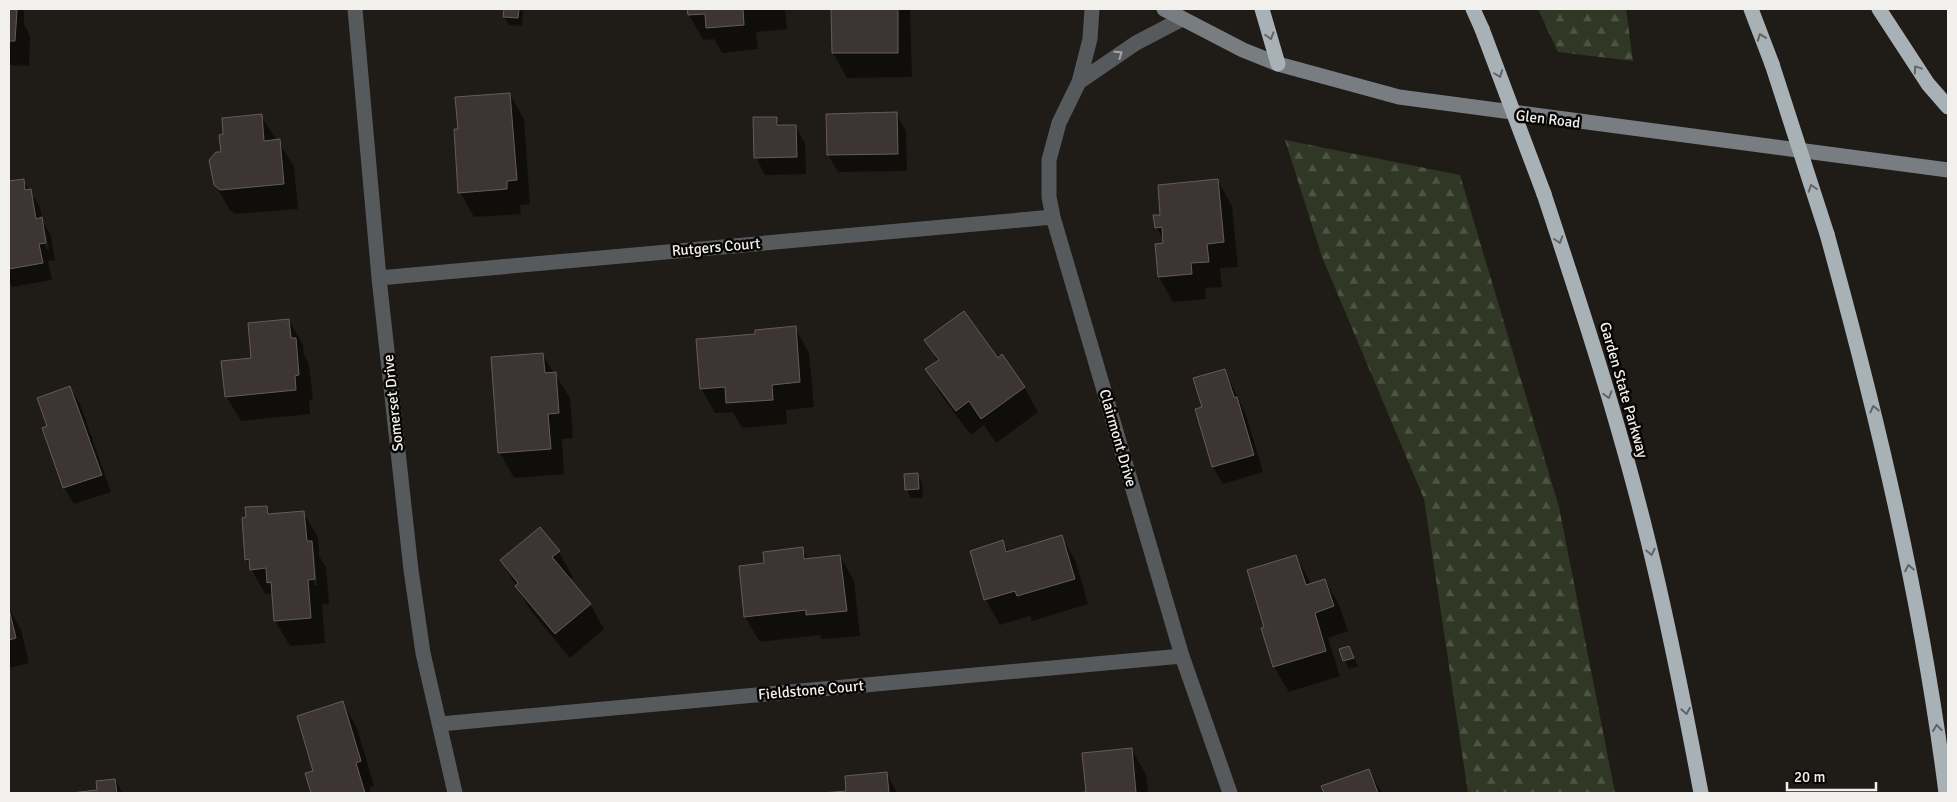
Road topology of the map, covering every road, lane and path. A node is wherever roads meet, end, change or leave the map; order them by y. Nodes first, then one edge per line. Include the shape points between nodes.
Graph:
1 (355, 9) edge
2 (1092, 9) edge
3 (1164, 9) edge
4 (1262, 9) edge
5 (1473, 9) edge
6 (1751, 9) edge
7 (1879, 9) edge
8 (1182, 19) junction
9 (1278, 64) junction
10 (1079, 82) junction
11 (1948, 107) edge
12 (1948, 170) edge
13 (1052, 217) junction
14 (380, 278) junction
15 (1182, 656) junction
16 (440, 724) junction
17 (455, 793) edge
18 (1230, 793) edge
19 (1701, 793) edge
20 (1946, 793) edge

1 - 14 street, Somerset Drive
2 - 10 street, Clairmont Drive via 1090,39
3 - 8 main road, Glen Road
4 -> 9 highway
5 -> 19 highway, Garden State Parkway, bridge via 1544,194 1596,351 1640,505 1677,663
20 -> 6 highway, bridge via 1935,705 1905,548 1869,387 1827,234
11 -> 7 highway via 1928,84
8 - 9 main road, Glen Road
10 -> 8 street, Clairmont Drive via 1136,43
9 - 12 main road, Glen Road via 1359,88 1435,104
10 - 13 street, Clairmont Drive via 1067,103 1053,141 1048,177
13 - 14 street, Rutgers Court
13 - 15 street, Clairmont Drive
14 - 16 street, Somerset Drive via 411,570 424,653
15 - 16 street, Fieldstone Court
15 - 18 street, Clairmont Drive
16 - 17 street, Somerset Drive

